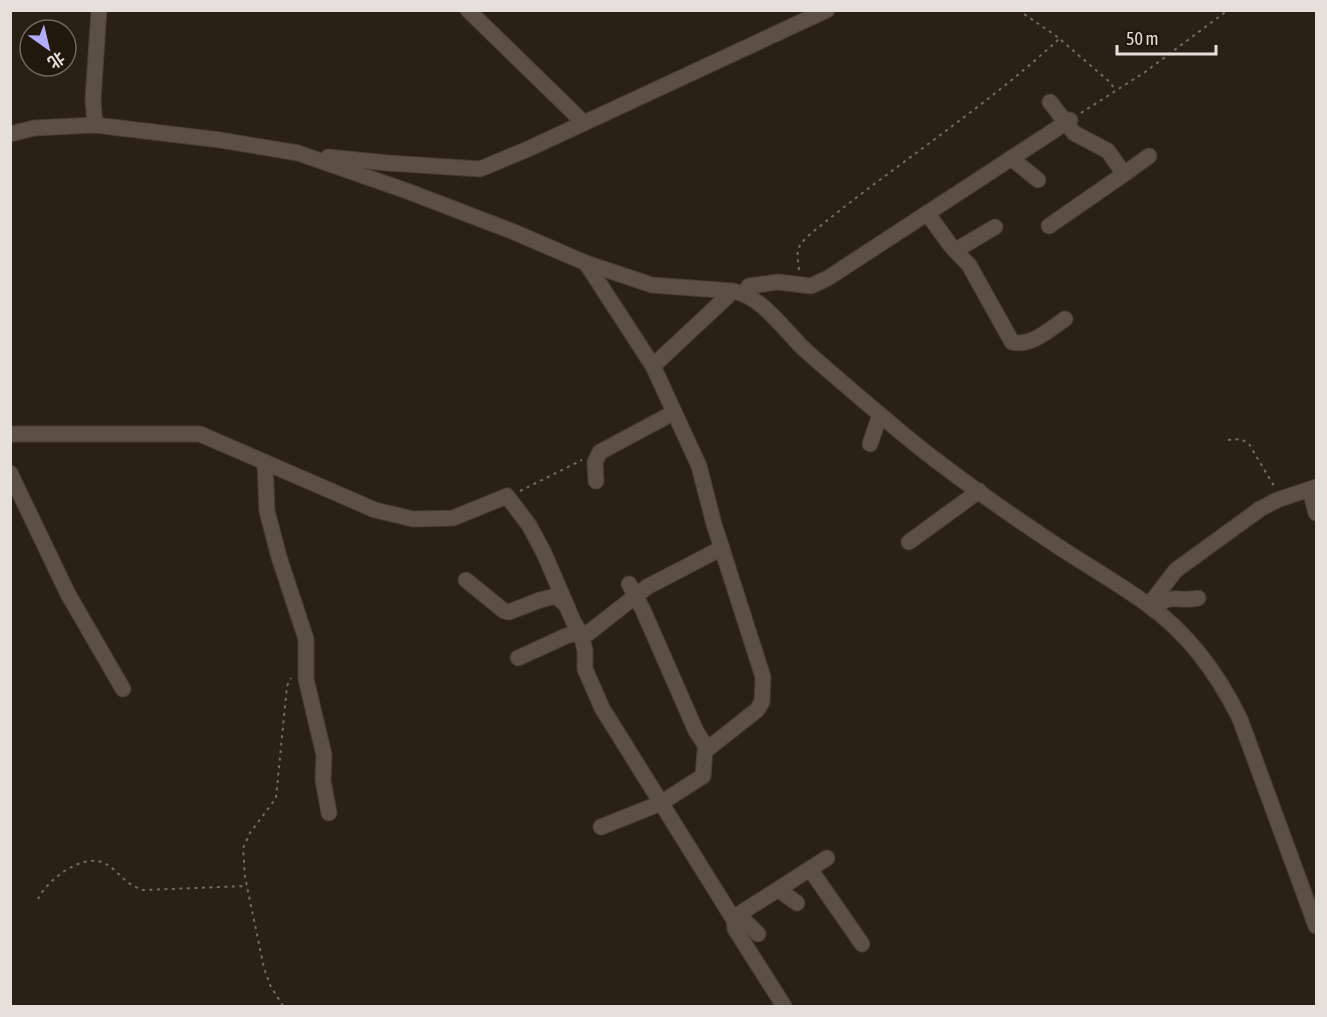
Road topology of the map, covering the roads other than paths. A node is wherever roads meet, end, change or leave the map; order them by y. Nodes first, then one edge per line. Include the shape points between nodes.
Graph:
1 (99, 10) edge
2 (468, 10) edge
3 (827, 10) edge
4 (1050, 102) dead end
5 (1067, 122) junction
6 (584, 123) junction
7 (95, 125) junction
8 (10, 134) edge
9 (298, 153) junction
10 (1149, 156) dead end
11 (1011, 158) junction
12 (1124, 174) junction
13 (1038, 180) dead end
14 (927, 213) junction
15 (1049, 226) dead end
16 (995, 227) dead end
17 (956, 250) junction
18 (586, 263) junction
19 (739, 292) junction
20 (1065, 319) dead end
21 (653, 366) junction
22 (673, 413) junction
23 (879, 415) junction
24 (10, 434) edge
25 (870, 444) dead end
26 (265, 462) junction
27 (10, 473) edge
28 (597, 481) dead end
29 (1313, 488) edge
30 (979, 491) junction
31 (1317, 513) edge
32 (909, 542) dead end
33 (722, 548) junction
34 (466, 580) dead end
35 (632, 590) junction
36 (1198, 598) dead end
37 (567, 606) junction
38 (1151, 607) junction
39 (581, 635) junction
40 (518, 658) dead end
41 (123, 689) dead end
42 (707, 748) junction
43 (661, 803) junction
44 (329, 813) dead end
45 (601, 827) dead end
46 (827, 858) dead end
47 (810, 869) junction
48 (779, 890) junction
49 (797, 903) dead end
50 (736, 917) junction
51 (1317, 926) edge
52 (758, 934) dead end
53 (862, 944) dead end
54 (784, 1006) edge

1 - 7 street
2 - 6 street
3 - 6 street
4 - 5 street
5 - 11 street
5 - 12 street via 1074,133 1108,151
6 - 9 street via 480,169 388,164
7 - 8 street via 34,128
7 - 9 street
9 - 18 street via 514,232
10 - 12 street
11 - 13 street
11 - 14 street
12 - 15 street
14 - 17 street
14 - 19 street via 812,286 778,282 749,286
16 - 17 street
17 - 20 street via 969,265 1012,342 1020,344 1040,336
18 - 19 street via 652,285
18 - 21 street
19 - 21 street
19 - 23 street via 776,320
21 - 22 street
22 - 28 street via 596,457
22 - 33 street via 699,466
23 - 25 street
23 - 30 street
24 - 26 street via 201,434
26 - 37 street via 375,510 413,519 453,518 508,497 529,525
26 - 44 street via 267,511 306,639 306,679 324,755 323,780
27 - 41 street via 68,594
29 - 31 street
29 - 38 street via 1260,509 1176,570
30 - 32 street
30 - 38 street
33 - 35 street
33 - 42 street via 763,676 762,702 746,721
34 - 37 street via 504,611 556,596
35 - 39 street
35 - 42 street
36 - 38 street via 1164,599
37 - 39 street
38 - 51 street via 1183,636 1226,690
39 - 40 street via 566,636
39 - 43 street via 585,669 602,708
42 - 43 street via 703,776
43 - 45 street
43 - 50 street
46 - 47 street
47 - 48 street
47 - 53 street
48 - 49 street
48 - 50 street
50 - 52 street
50 - 54 street via 735,928

